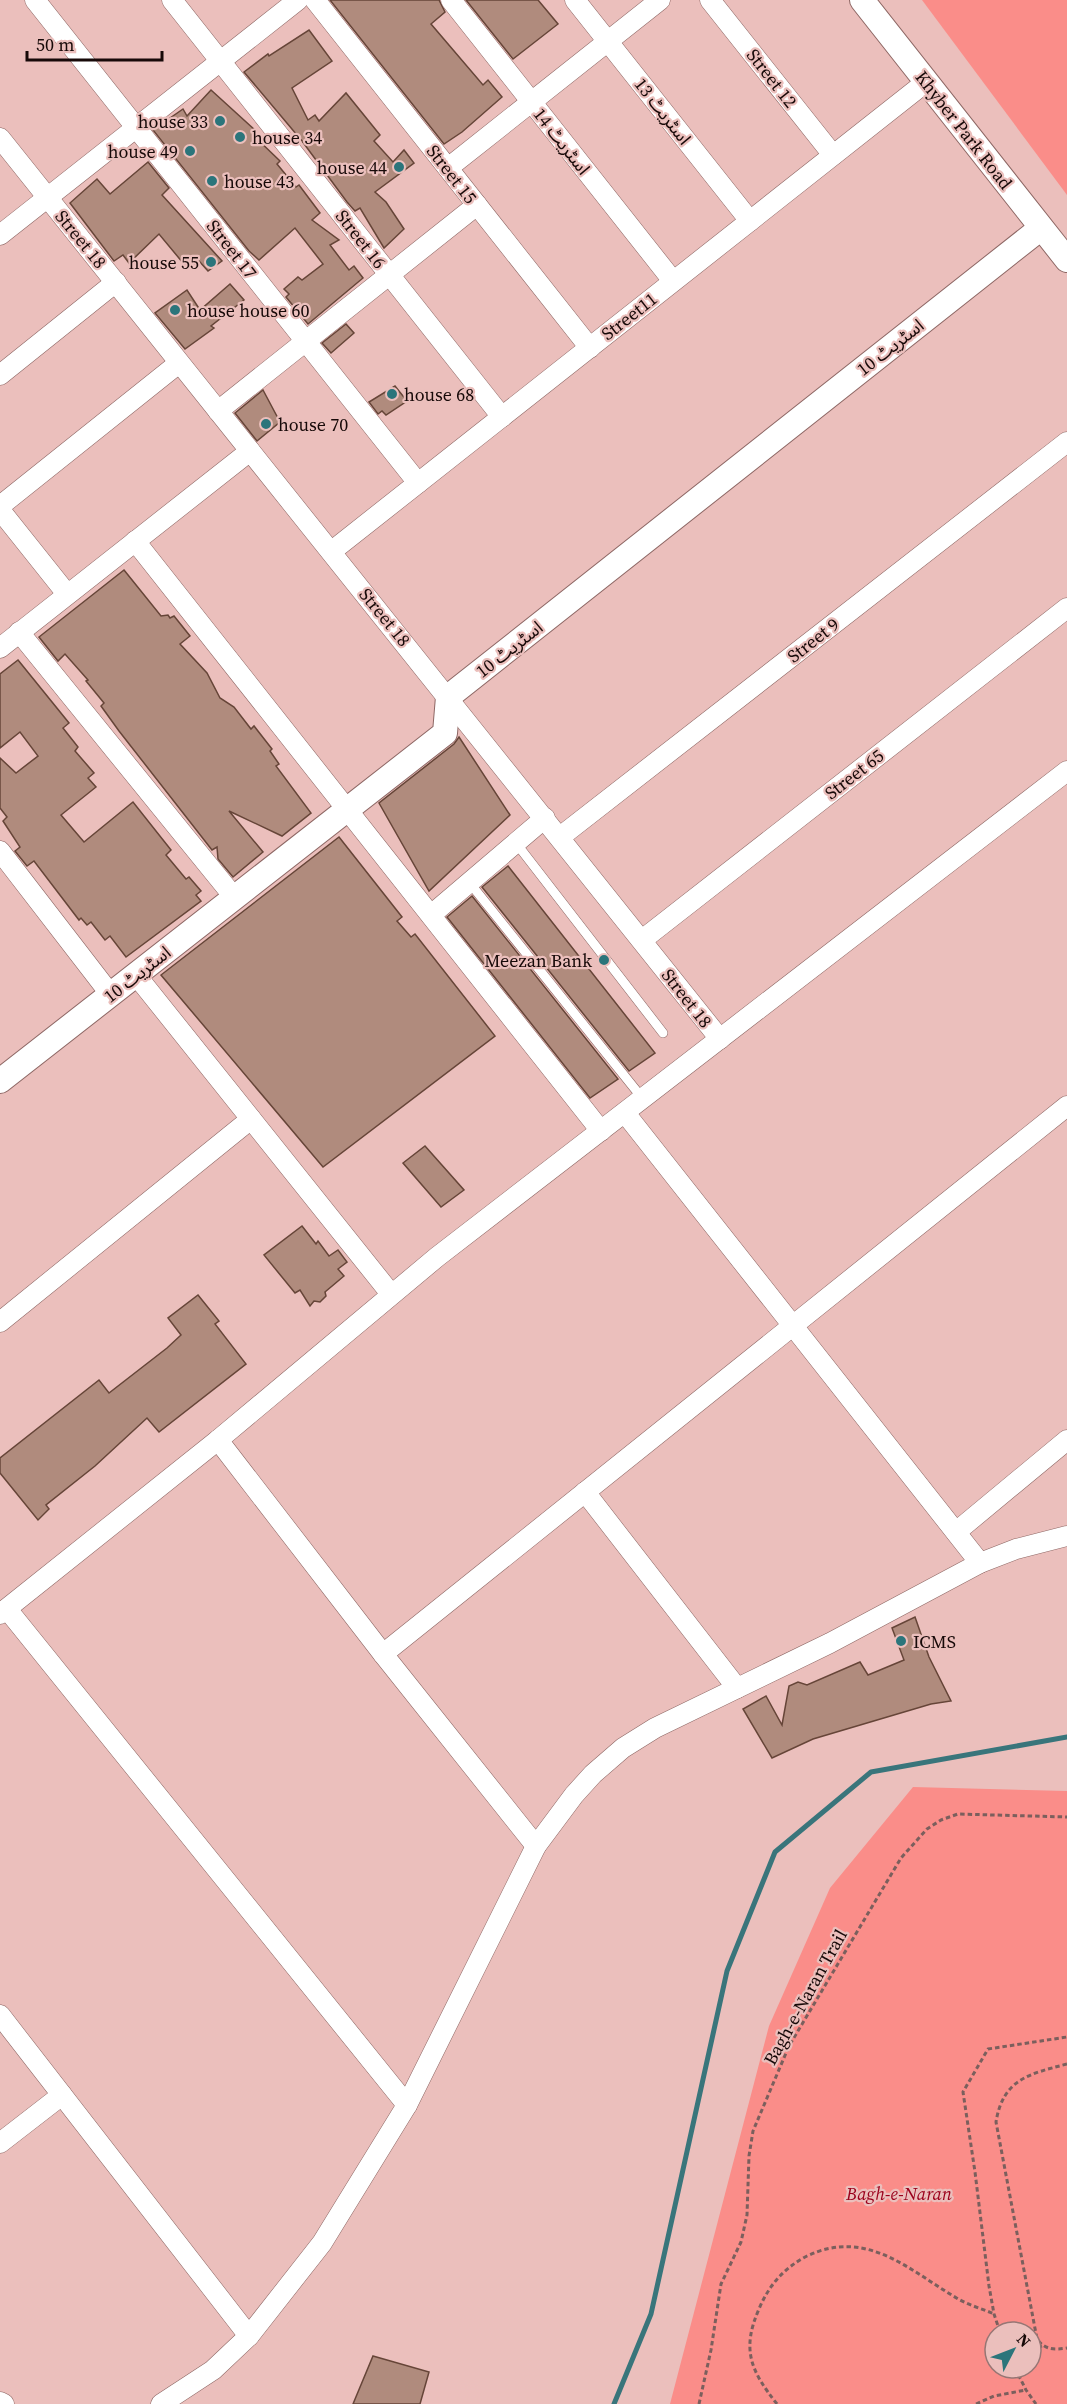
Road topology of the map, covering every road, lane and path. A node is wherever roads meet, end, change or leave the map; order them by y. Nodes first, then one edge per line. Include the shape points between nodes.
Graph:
1 (35, 0) edge
2 (172, 0) edge
3 (298, 0) edge
4 (315, 0) edge
5 (451, 0) edge
6 (575, 0) edge
7 (660, 0) edge
8 (710, 0) edge
9 (862, 0) edge
10 (608, 41) junction
11 (220, 61) junction
12 (926, 82) junction
13 (531, 102) junction
14 (136, 127) junction
15 (0, 138) edge
16 (833, 155) junction
17 (448, 168) junction
18 (47, 198) junction
19 (477, 206) junction
20 (750, 221) junction
21 (1041, 228) junction
22 (0, 235) edge
23 (1067, 260) edge
24 (389, 275) junction
25 (673, 281) junction
26 (116, 282) junction
27 (305, 341) junction
28 (590, 348) junction
29 (179, 363) junction
30 (0, 375) edge
31 (218, 411) junction
32 (502, 417) junction
33 (1067, 442) edge
34 (250, 451) junction
35 (417, 483) junction
36 (0, 508) edge
37 (135, 541) junction
38 (332, 551) junction
39 (68, 594) junction
40 (1067, 609) edge
41 (19, 633) junction
42 (0, 648) edge
43 (448, 697) junction
44 (1067, 771) edge
45 (347, 809) junction
46 (544, 818) junction
47 (560, 837) junction
48 (516, 843) junction
49 (0, 850) edge
50 (469, 882) junction
51 (234, 897) junction
52 (431, 915) junction
53 (642, 940) junction
54 (136, 975) junction
55 (111, 994) junction
56 (663, 1033) dead end
57 (720, 1039) junction
58 (2, 1076) edge
59 (643, 1099) junction
60 (1067, 1106) edge
61 (625, 1113) junction
62 (251, 1119) junction
63 (601, 1131) junction
64 (391, 1294) junction
65 (0, 1322) edge
66 (792, 1326) junction
67 (218, 1440) junction
68 (1067, 1440) edge
69 (585, 1492) junction
70 (956, 1532) junction
71 (1067, 1536) edge
72 (980, 1563) junction
73 (4, 1612) edge
74 (383, 1654) junction
75 (737, 1688) junction
76 (1067, 1817) edge
77 (536, 1846) junction
78 (0, 2016) edge
79 (1067, 2037) edge
80 (1067, 2064) edge
81 (62, 2095) junction
82 (407, 2105) junction
83 (0, 2143) edge
84 (994, 2314) junction
85 (996, 2320) edge
86 (1033, 2320) edge
87 (249, 2336) junction
88 (1043, 2346) edge
89 (1067, 2348) edge
90 (1021, 2380) edge
91 (1026, 2390) junction
92 (773, 2399) junction
93 (161, 2404) edge
94 (699, 2404) edge
95 (770, 2404) edge
96 (777, 2404) edge
97 (976, 2404) edge
98 (1036, 2404) edge

1 - 14 street, Street 17
2 - 11 street, Street 16
3 - 11 street
4 - 17 street, Street 15
5 - 13 street, اسٹریٹ 14
6 - 10 street, اسٹریٹ 13
7 - 10 street
8 - 16 street, Street 12
9 - 12 street, Khyber Park Road
10 - 13 street
10 - 20 street, اسٹریٹ 13
11 - 14 street
11 - 24 street, Street 16
12 - 16 street, Street11
12 - 21 street, Khyber Park Road
13 - 17 street
13 - 25 street, اسٹریٹ 14
14 - 18 street
14 - 27 street, Street 17
15 - 18 street, Street 18
16 - 20 street, Street11
17 - 19 street, Street 15
18 - 22 street
18 - 26 street, Street 18
19 - 24 street
19 - 28 street, Street 15
20 - 25 street, Street11
21 - 23 street, Khyber Park Road
21 - 43 street, اسٹریٹ 10
24 - 27 street
24 - 32 street, Street 16
25 - 28 street, Street11
26 - 29 street, Street 18
26 - 30 street
27 - 31 street
27 - 35 street, Street 17
28 - 32 street, Street11
29 - 31 street, Street 18
29 - 36 street
31 - 34 street, Street 18
32 - 35 street, Street11
33 - 47 street, Street 9
34 - 37 street
34 - 38 street, Street 18
35 - 38 street, Street11
36 - 39 street
37 - 39 street
37 - 45 street
38 - 43 street, Street 18
39 - 41 street
40 - 53 street, Street 65
41 - 42 street
41 - 51 street
43 - 45 street, اسٹریٹ 10 via 445,733
43 - 46 street, Street 18
44 - 57 street
45 - 51 street, اسٹریٹ 10
45 - 52 street
46 - 47 street, Street 18
46 - 48 street
47 - 53 street, Street 18
48 - 50 street
48 - 56 lane
49 - 55 street
50 - 52 street
50 - 59 lane
51 - 54 street, اسٹریٹ 10
52 - 63 street
53 - 57 street, Street 18
54 - 55 street, اسٹریٹ 10
54 - 62 street
55 - 58 street, اسٹریٹ 10
57 - 59 street
59 - 61 street
60 - 66 street
61 - 63 street
61 - 66 street
62 - 64 street
62 - 65 street
63 - 64 street
64 - 67 street
66 - 69 street
66 - 70 street
67 - 73 street
67 - 74 street
68 - 70 street
69 - 74 street
69 - 75 street
70 - 72 street
71 - 72 street
72 - 75 street
73 - 82 street
74 - 77 street
75 - 77 street via 623,1748 574,1795
76 - 94 path, Bagh-e-Naran Trail via 958,1814 927,1829 901,1858 789,2046 753,2131 747,2215 741,2242 721,2284
77 - 82 street
78 - 81 street
79 - 84 path via 988,2049 963,2092
80 - 86 path via 1024,2077 1011,2087 1002,2100 996,2122
81 - 83 street
81 - 87 street
82 - 87 street via 322,2243
84 - 85 path
84 - 92 path via 962,2301 913,2268 882,2253 856,2247 818,2251 781,2274 754,2320 750,2346 753,2370
87 - 93 street via 213,2370
88 - 89 path via 1051,2350
90 - 91 path
91 - 97 path
91 - 98 path
92 - 95 path
92 - 96 path

